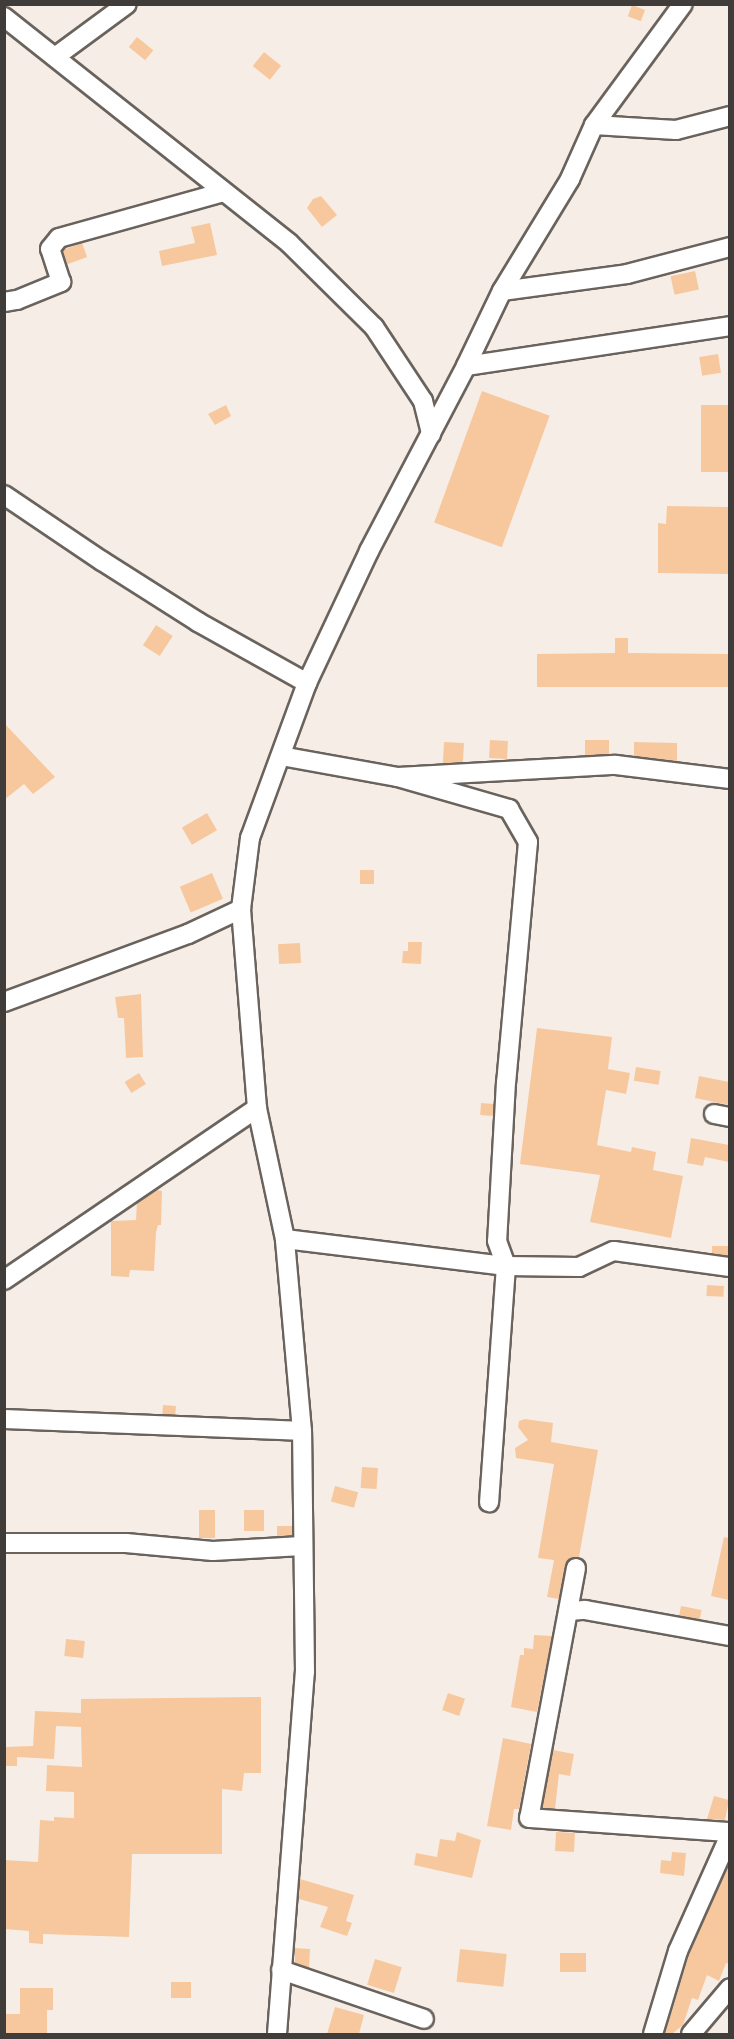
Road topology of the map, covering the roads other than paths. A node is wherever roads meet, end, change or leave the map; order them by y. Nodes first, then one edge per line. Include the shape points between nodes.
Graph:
1 (128, 4) edge
2 (684, 4) edge
3 (4, 17) edge
4 (55, 57) junction
5 (729, 116) edge
6 (594, 125) junction
7 (224, 192) junction
8 (729, 247) edge
9 (502, 291) junction
10 (4, 302) edge
11 (729, 326) edge
12 (466, 366) junction
13 (431, 434) junction
14 (4, 495) edge
15 (307, 683) junction
16 (281, 756) junction
17 (398, 777) junction
18 (729, 779) edge
19 (241, 909) junction
20 (4, 1002) edge
21 (257, 1108) junction
22 (285, 1239) junction
23 (506, 1266) junction
24 (729, 1267) edge
25 (4, 1280) edge
26 (4, 1419) edge
27 (302, 1431) junction
28 (489, 1502) dead end
29 (4, 1543) edge
30 (302, 1546) junction
31 (576, 1568) dead end
32 (569, 1611) junction
33 (729, 1636) edge
34 (729, 1833) edge
35 (281, 1970) junction
36 (729, 1988) edge
37 (424, 2019) dead end
38 (277, 2034) edge
39 (653, 2034) edge
40 (691, 2034) edge

1 - 4 street
2 - 6 street
3 - 4 street
4 - 7 street
5 - 6 street via 676,130
6 - 9 street via 570,180
7 - 10 street via 59,238 50,249 60,282
7 - 13 street via 289,243 374,327 423,401
8 - 9 street via 627,274
9 - 12 street
11 - 12 street
12 - 13 street
13 - 15 street via 369,551
14 - 15 street via 198,622
15 - 16 street
16 - 17 street
16 - 19 street via 250,838
17 - 18 street via 616,765
17 - 23 street via 508,809 528,842 496,1241
19 - 20 street via 188,934
19 - 21 street
21 - 22 street
21 - 25 street
22 - 23 street
22 - 27 street
23 - 24 street via 579,1267 614,1251
23 - 28 street
26 - 27 street
27 - 30 street
29 - 30 street via 126,1543 213,1551
30 - 35 street via 305,1672
31 - 32 street
32 - 33 street via 585,1610
32 - 34 street via 529,1818
34 - 39 street via 678,1951
35 - 37 street
35 - 38 street
36 - 40 street

